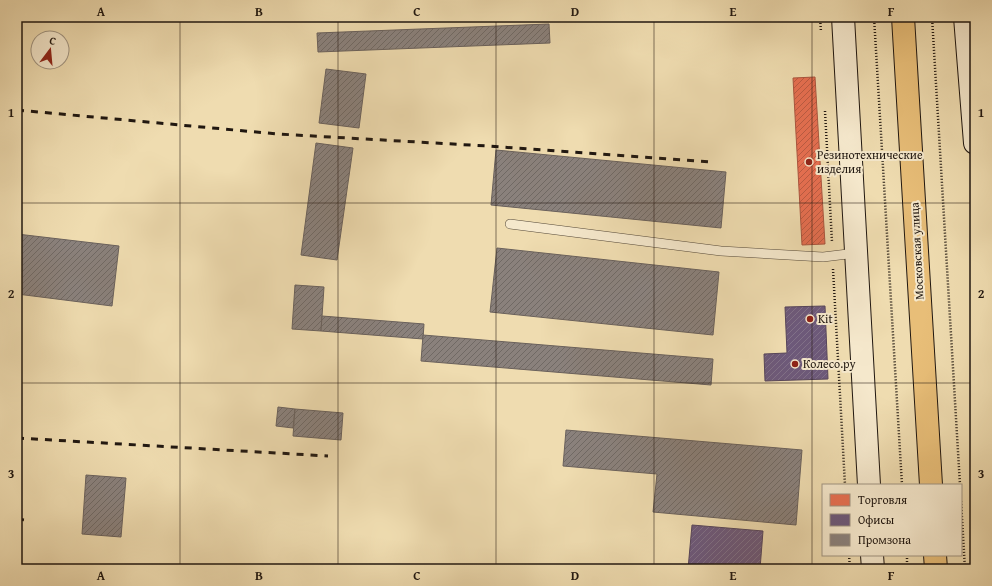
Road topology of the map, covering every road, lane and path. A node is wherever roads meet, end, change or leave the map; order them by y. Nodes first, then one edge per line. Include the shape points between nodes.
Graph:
1 (843, 17) edge
2 (874, 17) edge
3 (903, 17) edge
4 (932, 17) edge
5 (965, 17) edge
6 (974, 131) edge
7 (510, 224) dead end
8 (856, 253) junction
9 (868, 484) edge
10 (902, 484) edge
11 (931, 484) edge
12 (960, 484) edge
13 (962, 518) edge
14 (849, 556) edge
15 (872, 556) edge
16 (907, 556) edge
17 (935, 556) edge
18 (850, 569) edge
19 (873, 569) edge
20 (907, 569) edge
21 (936, 569) edge
22 (965, 569) edge

1 - 8 main road
2 - 10 path
3 - 11 main road, Московская улица
4 - 12 path
5 - 6 main road
7 - 8 lane via 721,251 823,257
8 - 9 main road
13 - 22 path
14 - 18 path
15 - 19 main road
16 - 20 path
17 - 21 main road

